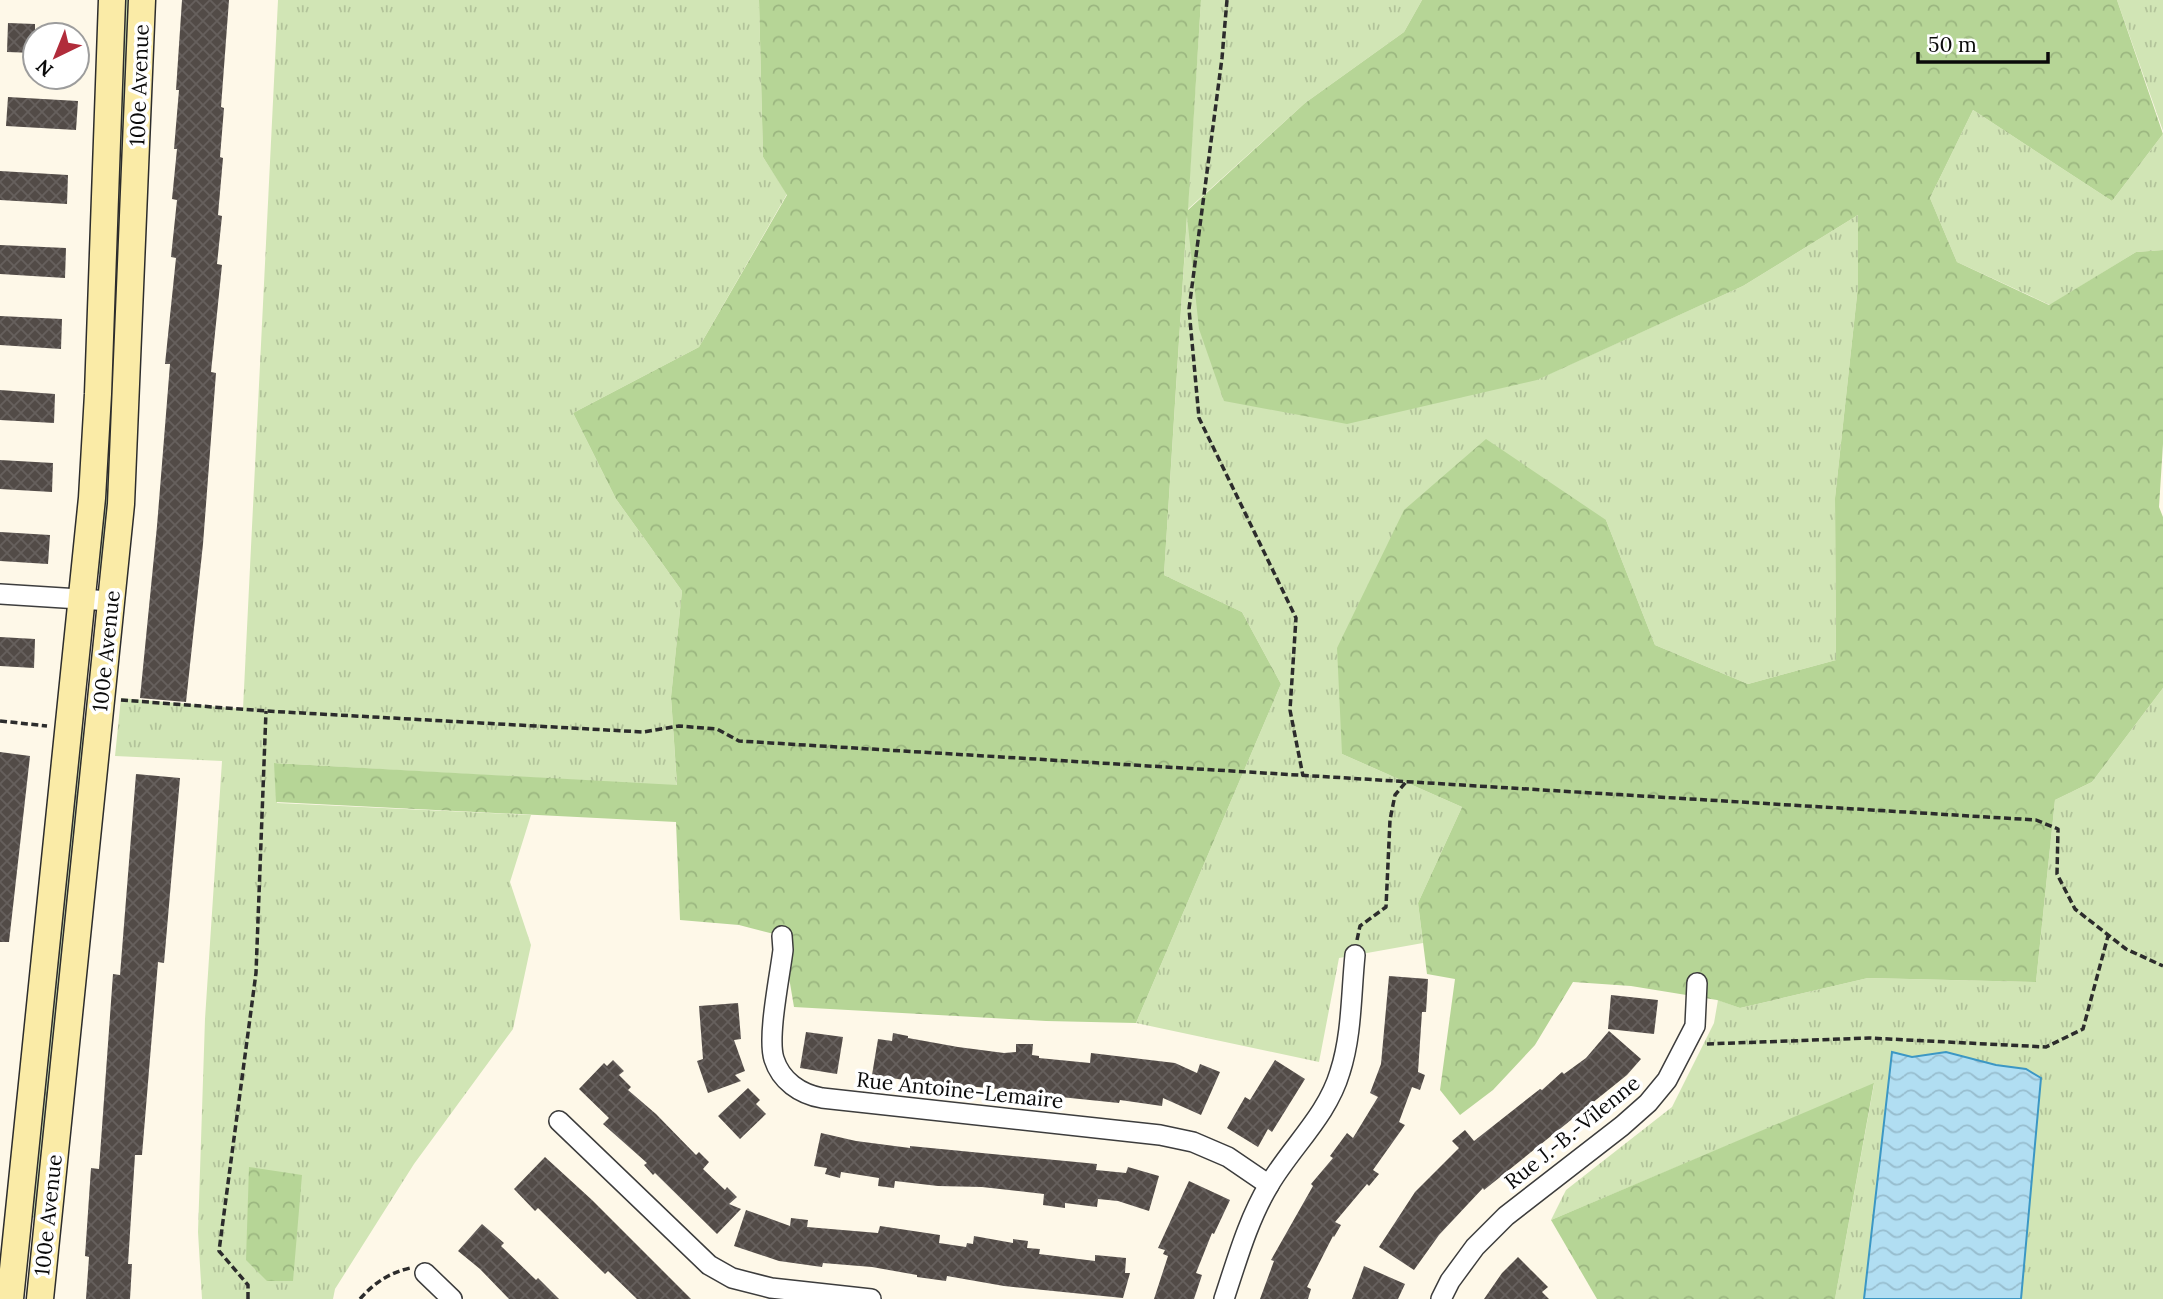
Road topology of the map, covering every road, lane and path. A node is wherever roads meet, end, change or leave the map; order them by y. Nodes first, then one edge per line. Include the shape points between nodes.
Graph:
1 (112, 0) edge
2 (142, 0) edge
3 (1227, 0) edge
4 (0, 594) edge
5 (82, 599) junction
6 (111, 601) junction
7 (118, 700) dead end
8 (266, 711) junction
9 (0, 722) edge
10 (52, 726) dead end
11 (1303, 776) junction
12 (1406, 782) junction
13 (2108, 935) junction
14 (782, 936) dead end
15 (1354, 955) joint
16 (2163, 966) edge
17 (1697, 983) dead end
18 (1707, 1044) dead end
19 (559, 1121) dead end
20 (1269, 1185) junction
21 (8, 1241) edge
22 (45, 1245) junction
23 (425, 1273) joint
24 (10, 1299) edge
25 (40, 1299) edge
26 (248, 1299) edge
27 (360, 1299) edge
28 (452, 1299) edge
29 (872, 1299) edge
30 (1224, 1299) edge
31 (1441, 1299) edge

1 - 5 street, 100e Avenue via 96,439
2 - 6 street, 100e Avenue via 126,421
3 - 11 path via 1189,309 1199,418 1296,618 1290,710
4 - 5 street
5 - 6 street
5 - 21 street, 100e Avenue
6 - 22 street, 100e Avenue
7 - 8 path
8 - 11 path via 643,732 679,726 717,729 739,741
8 - 26 path via 256,973 219,1251 248,1285
9 - 10 path
11 - 12 path
12 - 13 path via 2036,820 2058,829 2057,874 2075,909
12 - 15 path via 1395,795 1390,820 1386,908 1360,926
13 - 16 path
13 - 18 path via 2083,1029 2046,1047 1868,1038
14 - 20 street, Rue Antoine-Lemaire via 774,1059 800,1092 1160,1135 1228,1157
15 - 20 street via 1348,1038 1340,1073 1324,1109
17 - 31 street, Rue J.-B.-Vilenne via 1695,1026 1667,1080 1622,1126 1506,1216 1475,1247
19 - 29 street via 721,1272 771,1288
20 - 30 street via 1245,1236
21 - 22 street
21 - 24 street, 100e Avenue
22 - 25 street, 100e Avenue
23 - 27 path via 410,1268 391,1274
23 - 28 street

